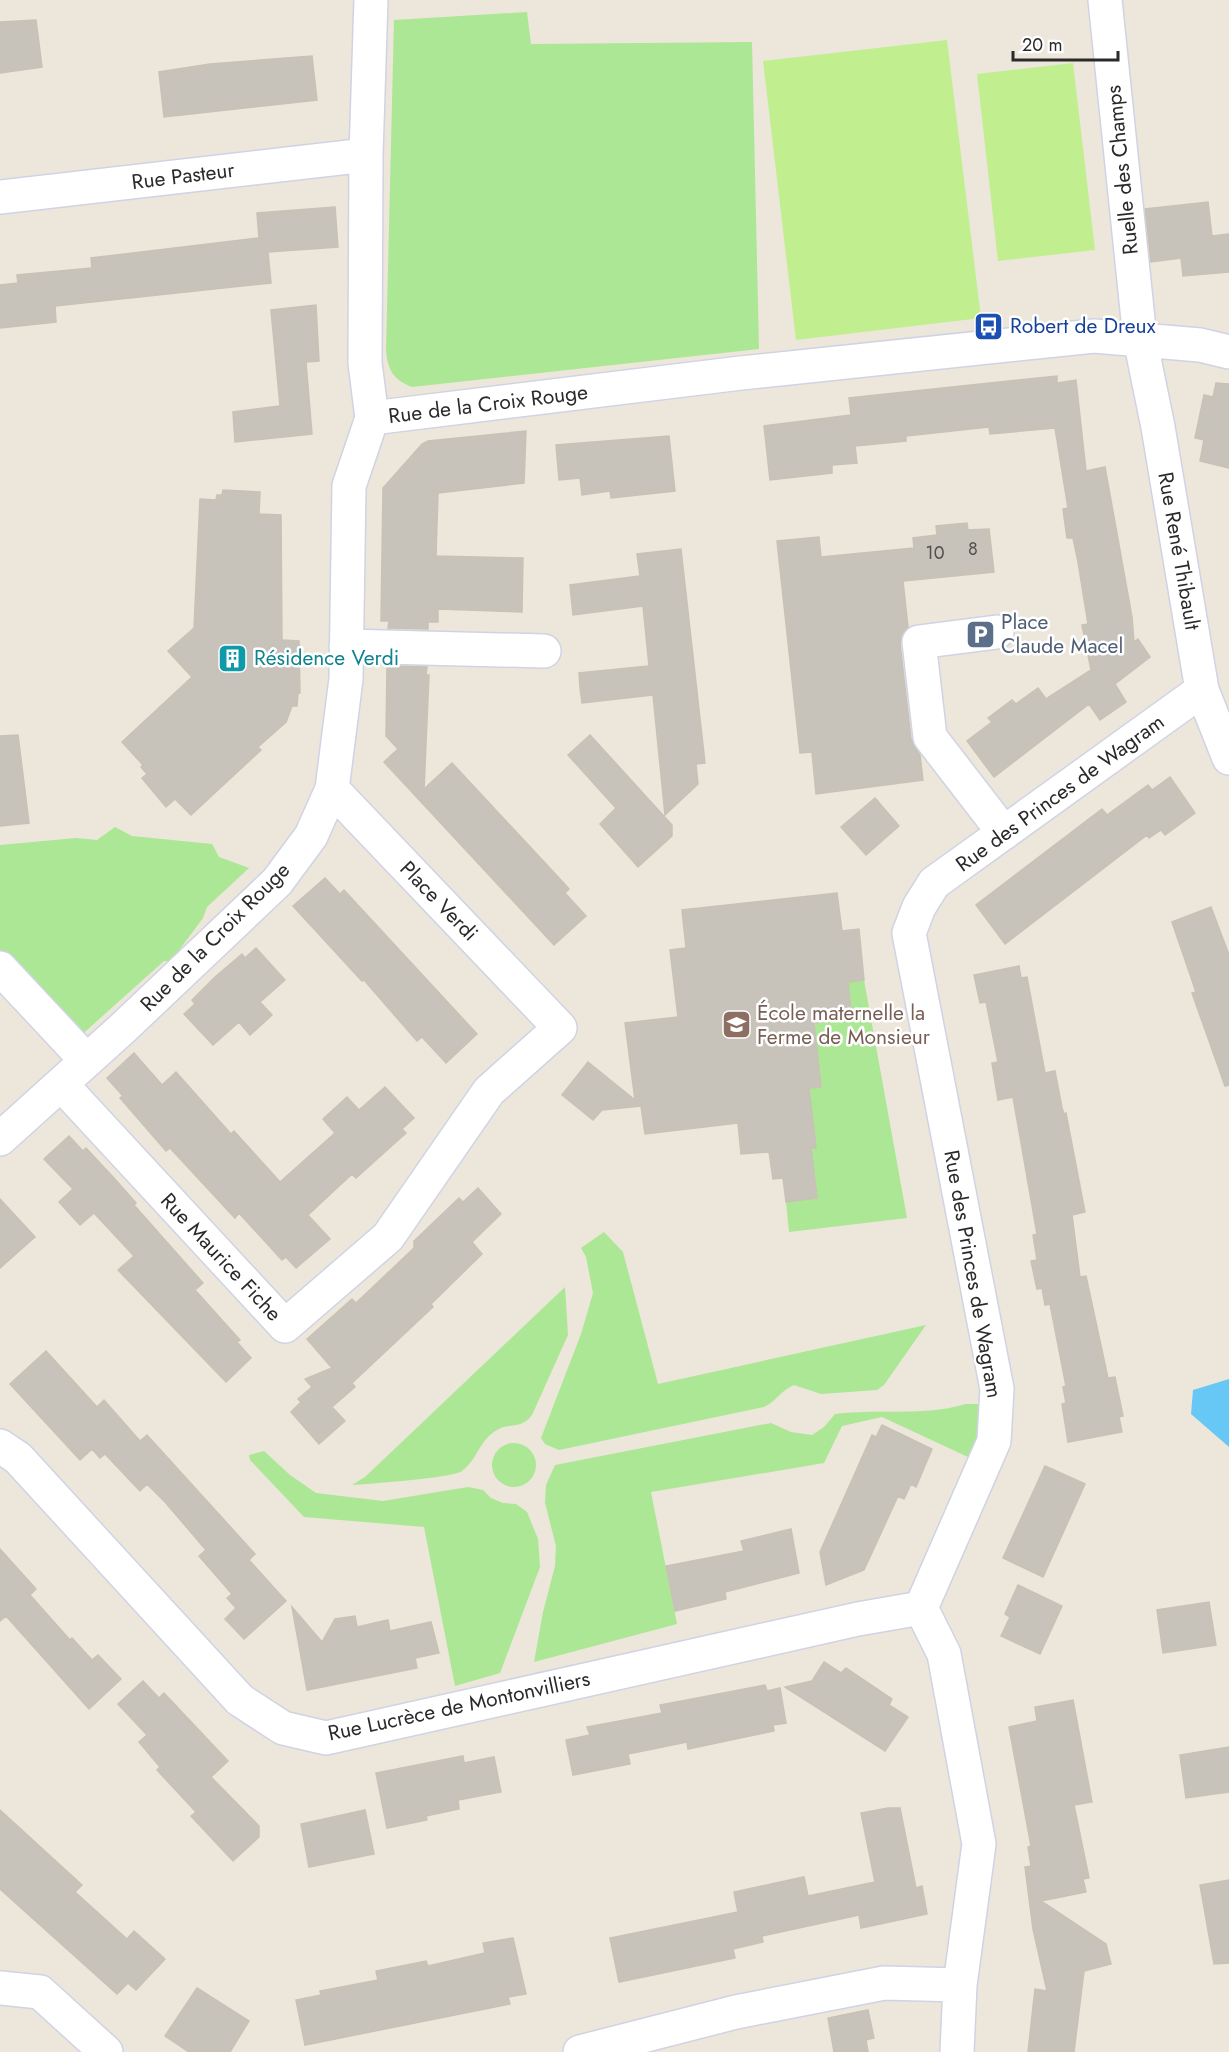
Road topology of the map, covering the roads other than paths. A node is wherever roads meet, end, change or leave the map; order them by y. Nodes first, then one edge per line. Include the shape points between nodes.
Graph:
1 (371, 0) edge
2 (1105, 0) edge
3 (366, 155) junction
4 (0, 197) edge
5 (1140, 339) junction
6 (1229, 352) edge
7 (372, 418) junction
8 (997, 632) dead end
9 (346, 646) junction
10 (544, 651) dead end
11 (1202, 690) junction
12 (1229, 758) edge
13 (332, 789) junction
14 (1004, 833) junction
15 (0, 968) edge
16 (545, 1013) joint
17 (86, 1060) junction
18 (61, 1084) junction
19 (0, 1139) edge
20 (0, 1446) edge
21 (921, 1608) junction
22 (960, 1985) junction
23 (0, 1988) edge
24 (106, 2052) edge
25 (580, 2052) edge
26 (957, 2052) edge

1 - 3 street
2 - 5 street, Ruelle des Champs
3 - 4 street, Rue Pasteur
3 - 7 street via 364,363
5 - 6 street, Rue de la Croix Rouge
5 - 7 street, Rue de la Croix Rouge via 1094,336 741,373
5 - 11 street, Rue René Thibault
7 - 9 street, Rue de la Croix Rouge via 349,486
8 - 14 street via 919,642 930,737
9 - 10 street
9 - 13 street, Rue de la Croix Rouge via 346,679
11 - 12 street, Rue René Thibault
11 - 14 street, Rue des Princes de Wagram
13 - 16 street, Place Verdi
13 - 17 street, Rue de la Croix Rouge via 311,836 277,882
14 - 21 street, Rue des Princes de Wagram via 934,883 909,933 997,1389 994,1442
15 - 17 street
16 - 18 street, Rue Maurice Fiche via 560,1028 489,1091 388,1237 285,1326
17 - 18 street, Rue de la Croix Rouge
18 - 19 street, Rue de la Croix Rouge
20 - 21 street, Rue Lucrèce de Montonvilliers via 18,1458 240,1700 283,1728 326,1738
21 - 22 street via 944,1654 980,1844
22 - 25 street via 884,1983 736,2012
22 - 26 street
23 - 24 street via 40,1992

